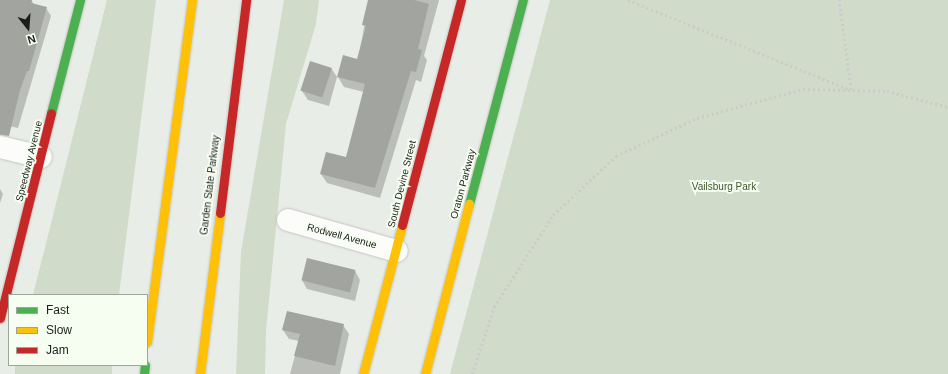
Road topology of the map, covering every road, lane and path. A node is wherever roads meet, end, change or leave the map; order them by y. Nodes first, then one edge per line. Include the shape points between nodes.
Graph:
1 (192, 0) edge
2 (246, 0) edge
3 (461, 0) edge
4 (523, 0) edge
5 (628, 0) edge
6 (839, 0) edge
7 (79, 4) edge
8 (851, 90) junction
9 (948, 106) edge
10 (0, 147) edge
11 (41, 157) junction
12 (288, 220) dead end
13 (397, 251) junction
14 (0, 318) edge
15 (148, 334) edge
16 (200, 374) edge
17 (363, 374) edge
18 (425, 374) edge
19 (472, 374) edge

1 - 15 main road
2 - 16 main road, Garden State Parkway
3 - 13 main road, South Devine Street
4 - 18 main road, Oraton Parkway
5 - 8 path
6 - 8 path
7 - 11 main road, Speedway Avenue
8 - 9 path via 887,91
8 - 19 path via 803,89 697,118 616,156 553,215 494,307
10 - 11 street
11 - 14 main road, Speedway Avenue
12 - 13 street, Rodwell Avenue
13 - 17 main road, South Devine Street

